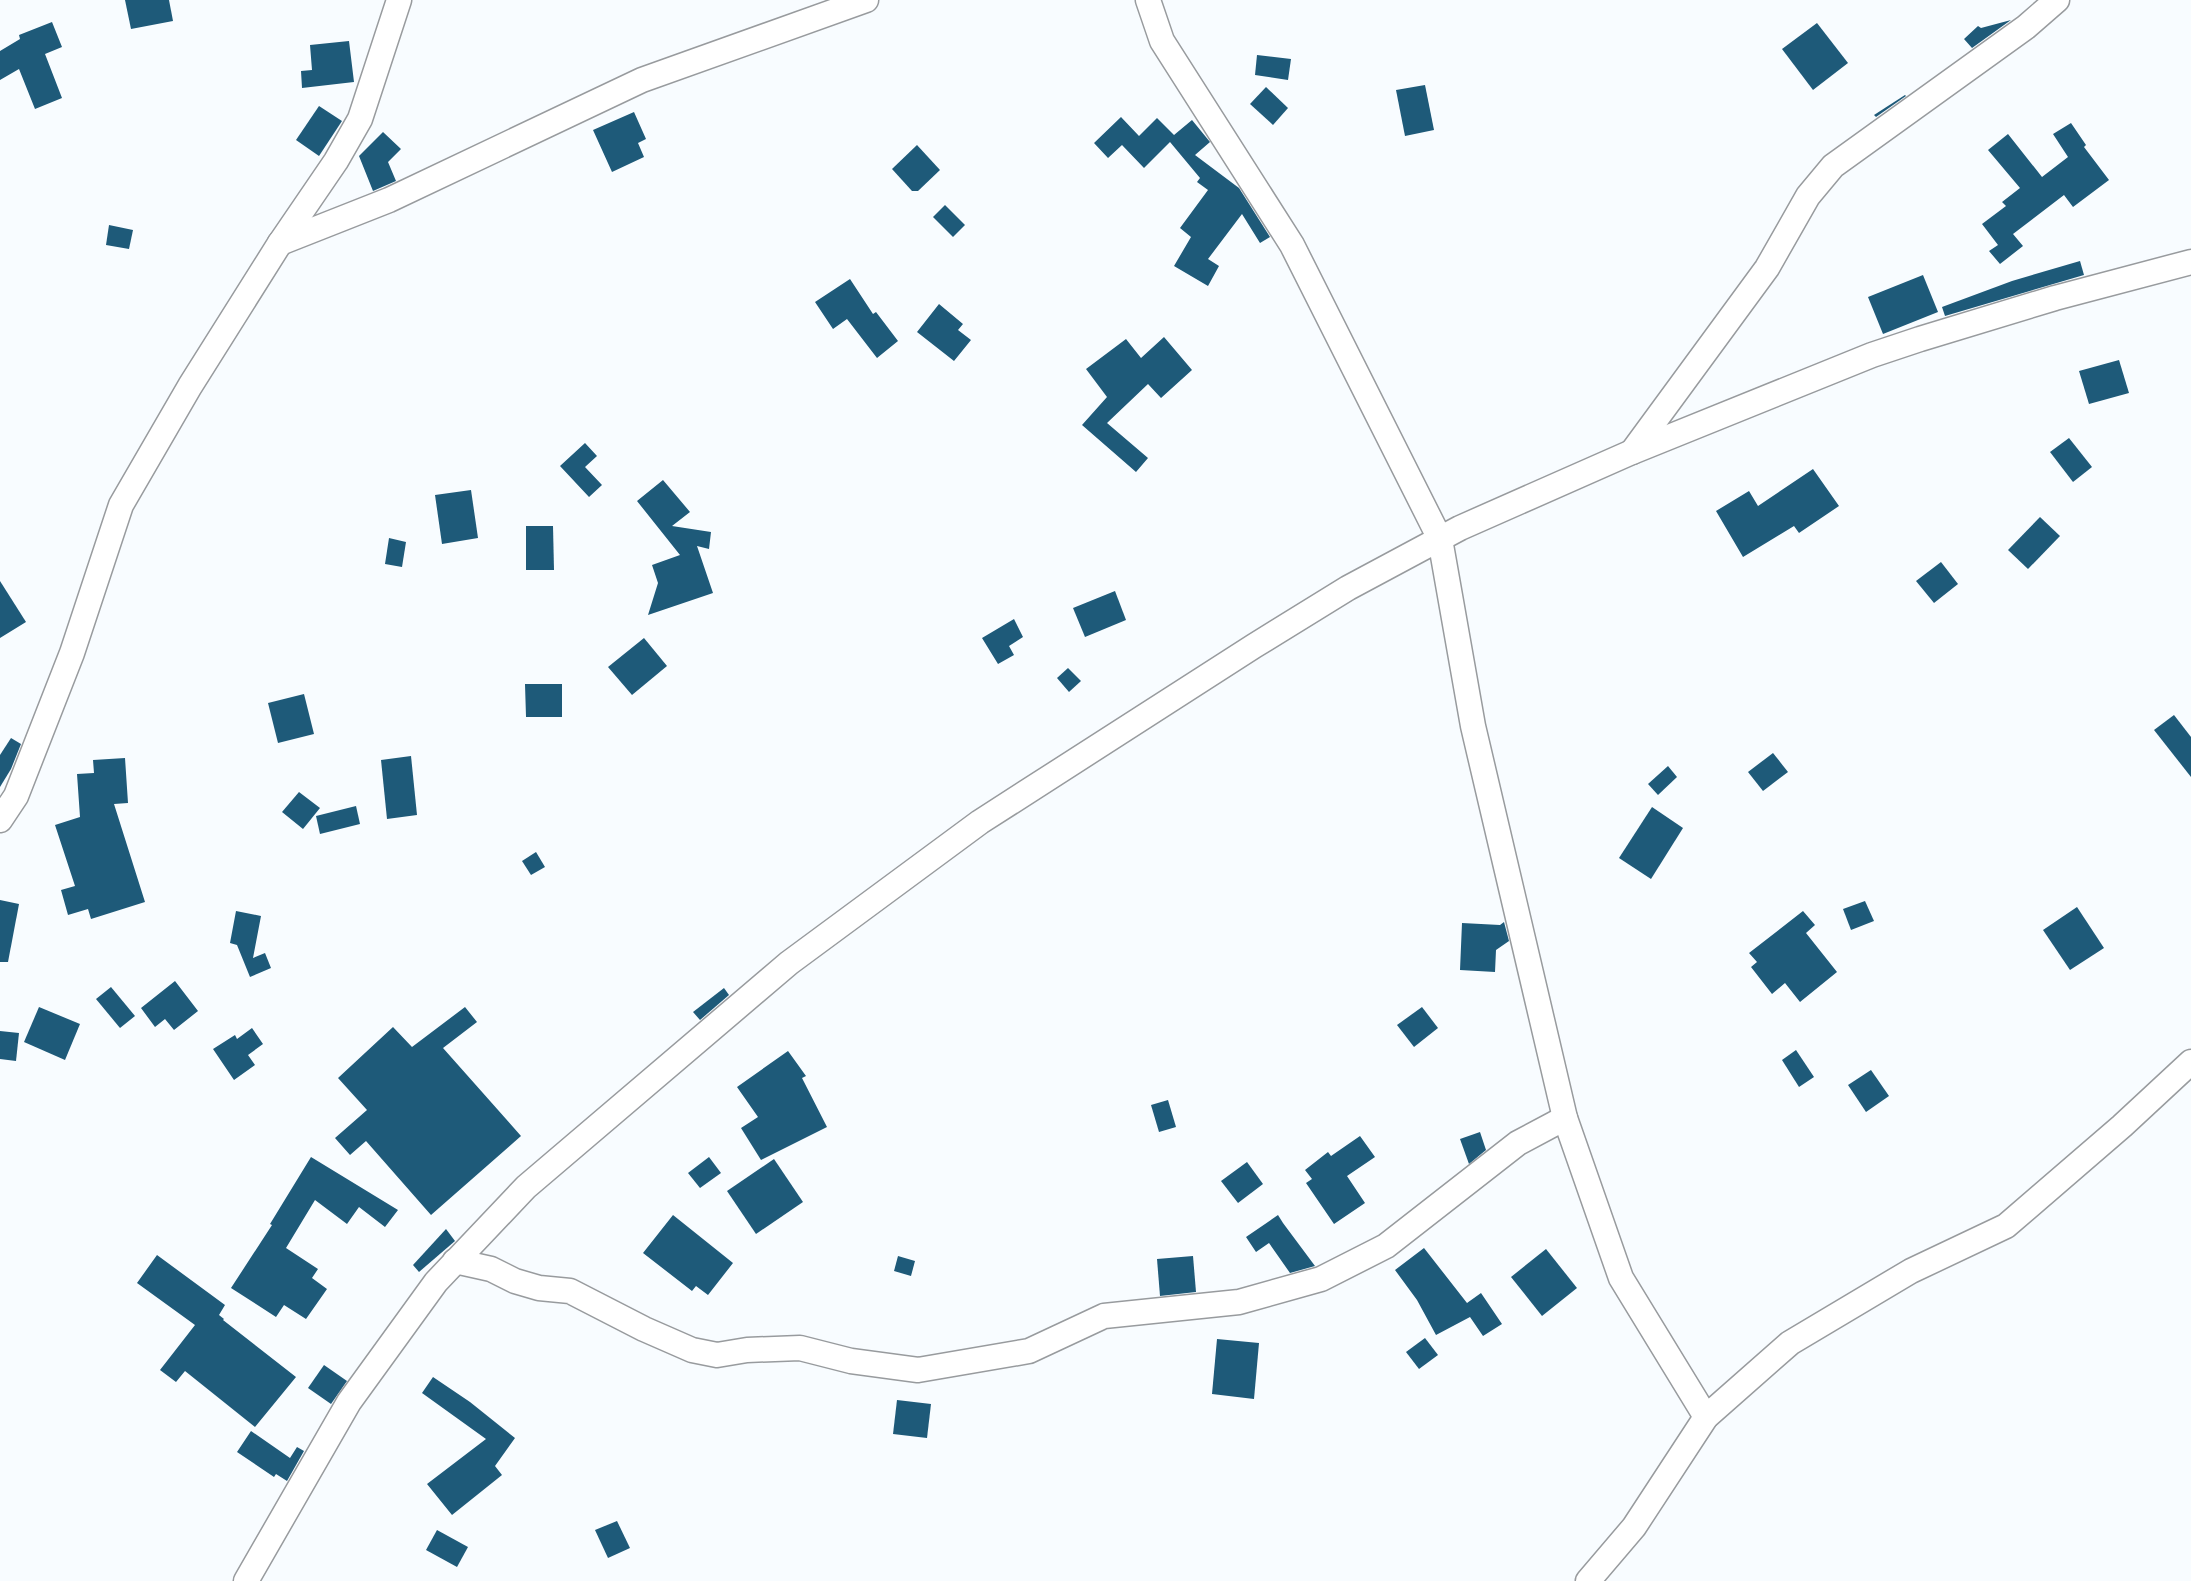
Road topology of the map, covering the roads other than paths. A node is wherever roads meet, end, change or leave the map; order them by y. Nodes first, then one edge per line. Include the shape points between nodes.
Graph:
1 (399, 0) edge
2 (866, 0) edge
3 (1148, 0) edge
4 (2057, 0) edge
5 (280, 243) junction
6 (2191, 262) edge
7 (1632, 452) junction
8 (1440, 539) junction
9 (0, 820) edge
10 (2191, 1062) edge
11 (1565, 1118) junction
12 (455, 1261) junction
13 (1706, 1418) junction
14 (246, 1581) edge
15 (1588, 1581) edge

1 - 5 street via 360,119
2 - 5 street via 642,80 389,200
3 - 8 street via 1162,41 1292,245
4 - 7 street via 2026,27 1833,166 1808,196 1767,268
5 - 9 street via 121,505 68,664 16,796
6 - 7 street via 2055,298 1872,355
7 - 8 street
8 - 11 street via 1473,726
8 - 12 street via 1348,588 980,822 789,963 526,1187
10 - 13 street via 2006,1226 1911,1271 1790,1343
11 - 12 street via 1518,1143 1386,1246 1321,1279 1239,1302 1104,1316 1029,1351 918,1370 800,1348 717,1355 692,1350 570,1291 539,1288 491,1269
11 - 13 street via 1621,1278
12 - 14 street via 349,1402
13 - 15 street via 1634,1527

